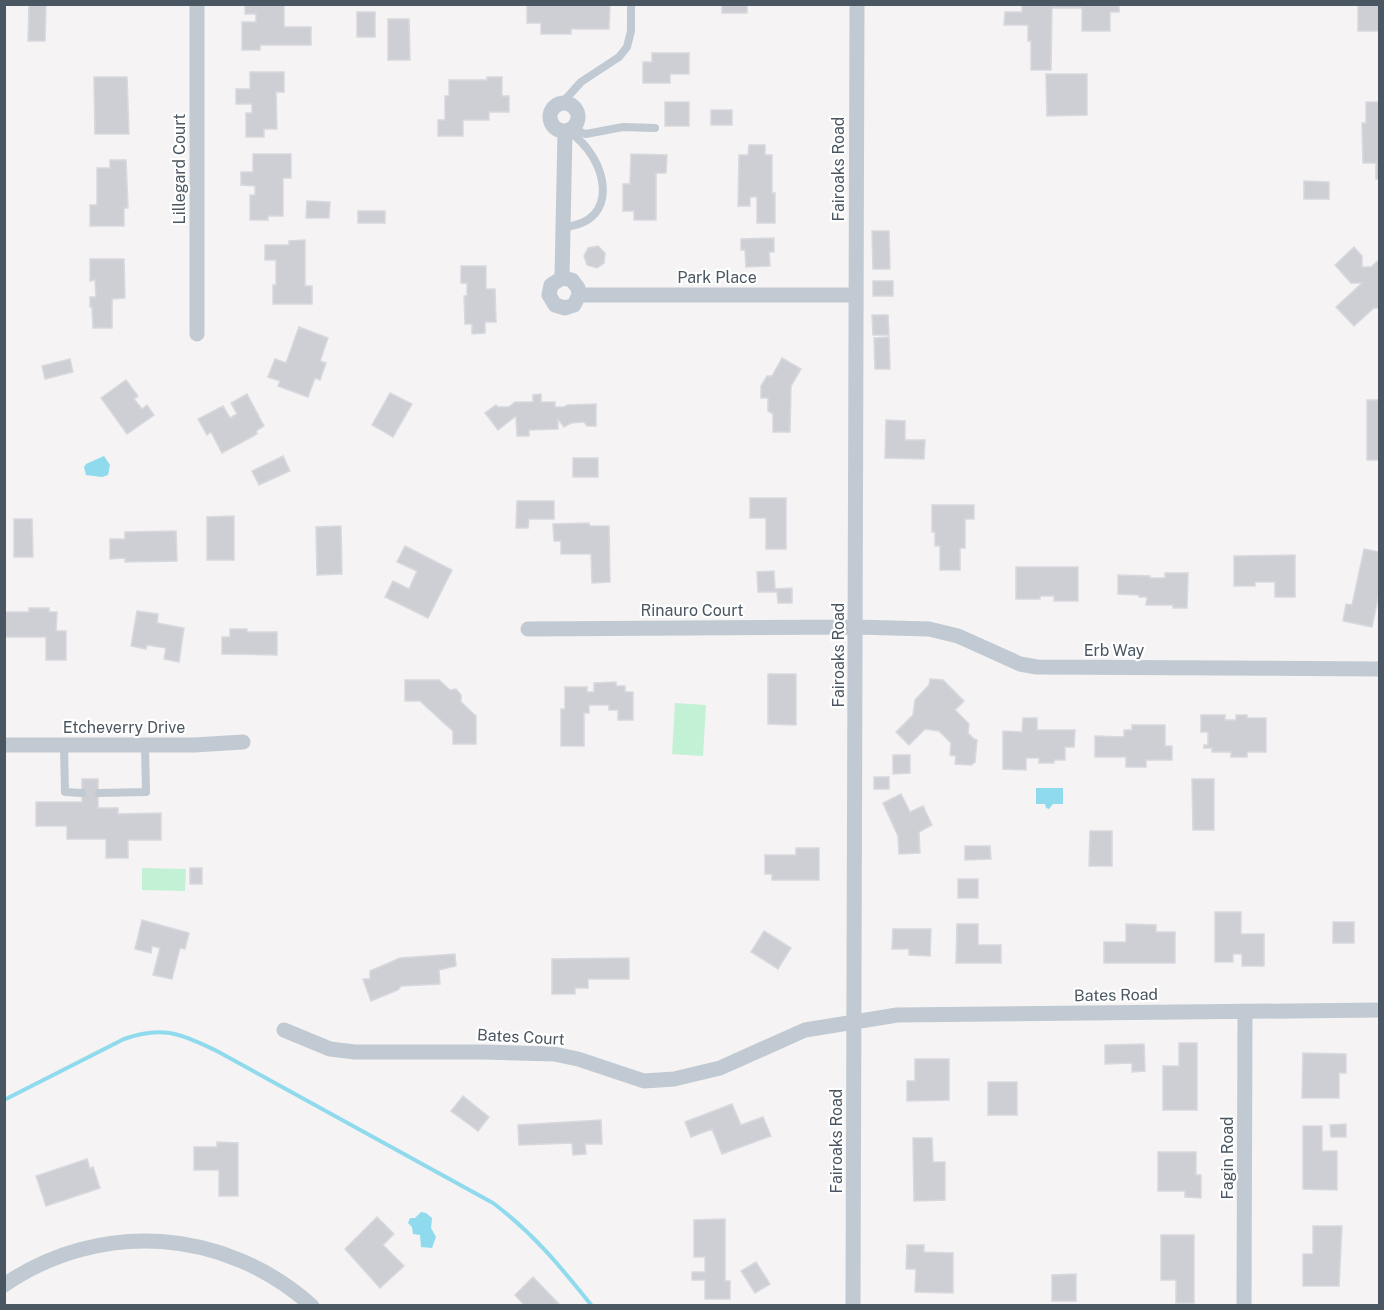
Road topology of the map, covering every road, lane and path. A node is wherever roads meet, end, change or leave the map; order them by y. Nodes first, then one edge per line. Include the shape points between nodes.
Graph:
1 (197, 4) edge
2 (631, 4) edge
3 (857, 4) edge
4 (563, 102) junction
5 (655, 128) dead end
6 (571, 130) junction
7 (563, 227) junction
8 (562, 278) junction
9 (579, 295) junction
10 (855, 295) junction
11 (197, 334) dead end
12 (856, 627) junction
13 (528, 629) dead end
14 (1380, 669) edge
15 (243, 742) dead end
16 (4, 745) edge
17 (64, 745) junction
18 (145, 745) junction
19 (82, 793) dead end
20 (99, 793) dead end
21 (1380, 1010) edge
22 (1245, 1011) junction
23 (854, 1021) junction
24 (284, 1030) dead end
25 (4, 1285) edge
26 (312, 1305) edge
27 (853, 1305) edge
28 (1244, 1305) edge

1 - 11 street, Lillegard Court
2 - 4 lane via 632,31 627,47 619,57 581,82
3 - 10 street, Fairoaks Road
4 - 6 street via 573,105 579,114
4 - 6 street via 551,111 550,121 555,130
5 - 6 lane via 611,128 586,134
6 - 7 street, Park Place
6 - 7 lane via 599,165 603,185 596,214 577,226
7 - 8 street, Park Place
8 - 9 street via 572,280
8 - 9 street, Park Place via 551,285 549,295 555,304 565,308 574,304
9 - 10 street, Park Place
10 - 12 street, Fairoaks Road
12 - 13 street, Rinauro Court
12 - 14 street, Erb Way via 930,629 958,636 1020,664 1038,667
12 - 23 street, Fairoaks Road
15 - 18 street, Etcheverry Drive
16 - 17 street, Etcheverry Drive
17 - 18 street, Etcheverry Drive
17 - 19 lane via 65,792
18 - 20 lane via 146,792
21 - 22 street, Bates Road
22 - 23 street, Bates Road via 897,1015
22 - 28 street, Fagin Road
23 - 24 street, Bates Court via 806,1030 720,1068 674,1080 644,1081 554,1054 355,1053 330,1049
23 - 27 street, Fairoaks Road
25 - 26 street via 42,1263 76,1250 106,1243 150,1241 196,1246 235,1258 269,1275

